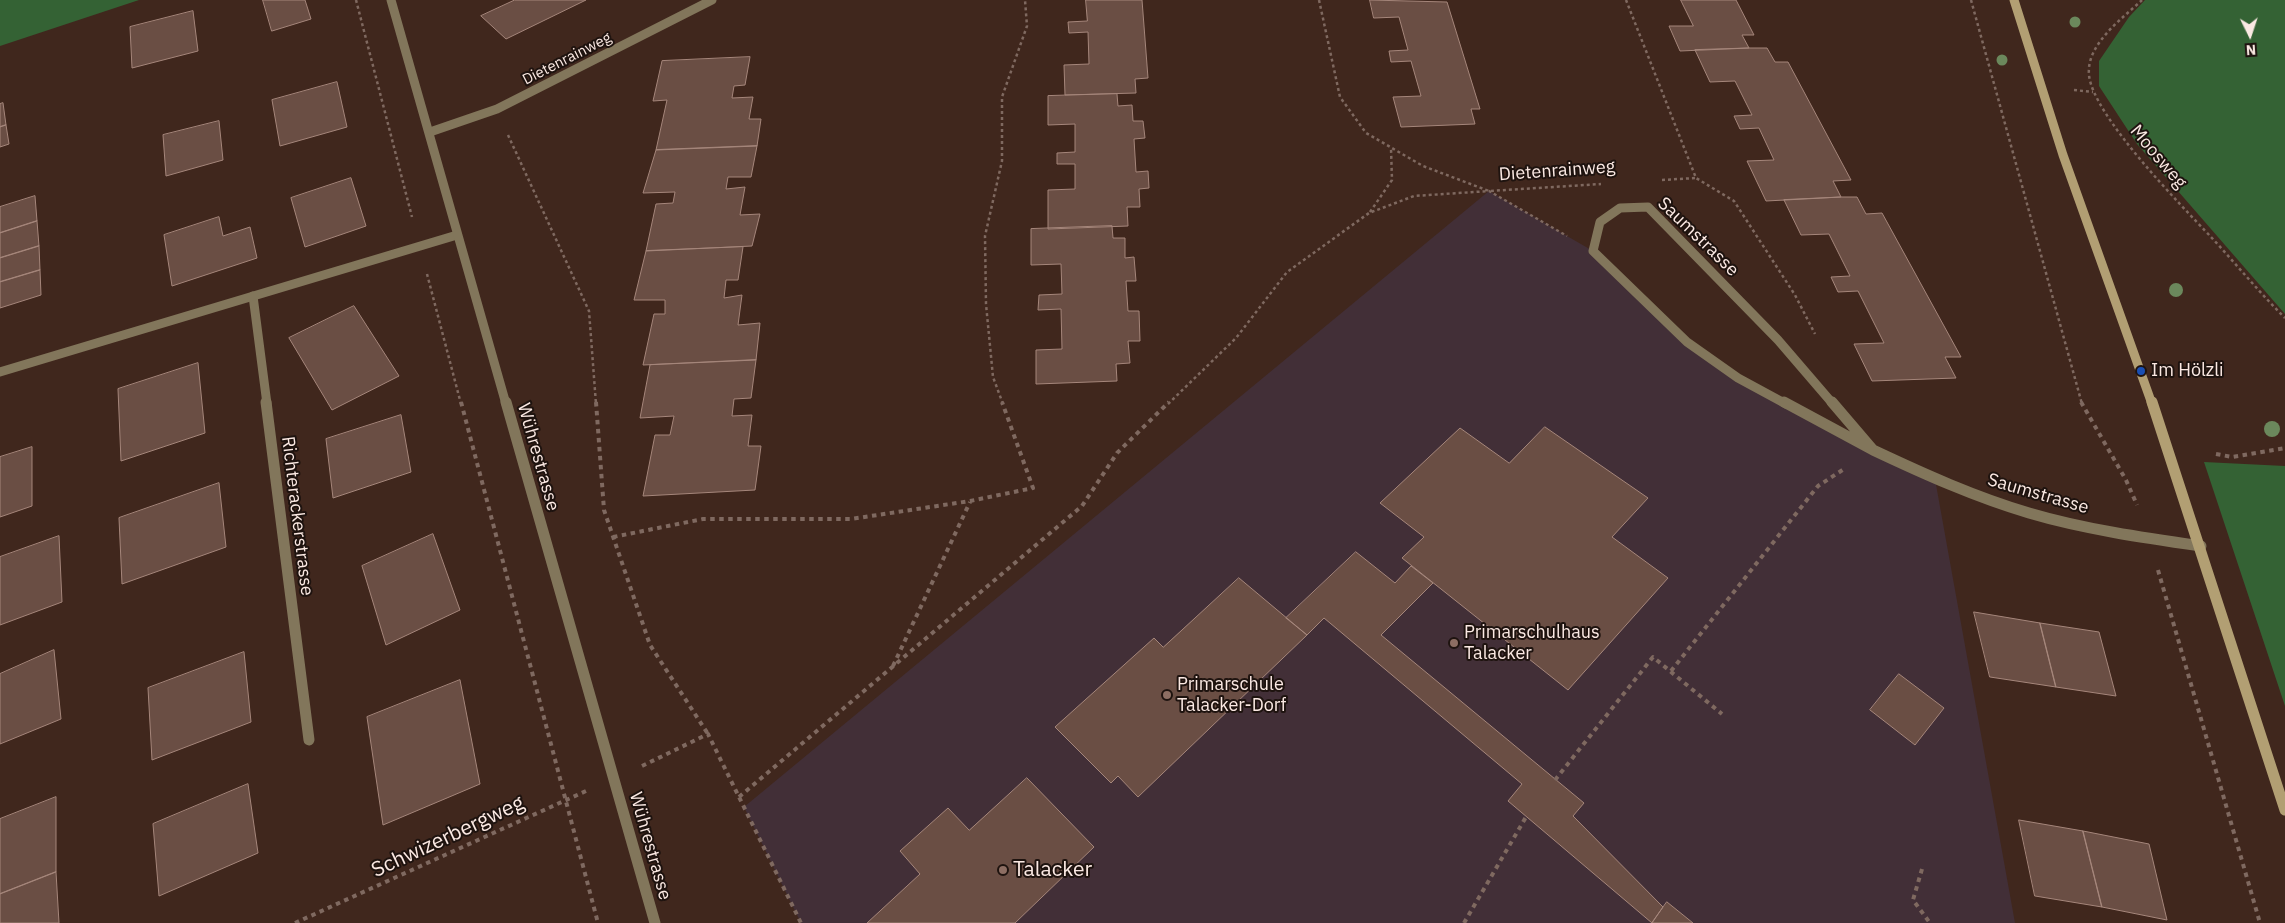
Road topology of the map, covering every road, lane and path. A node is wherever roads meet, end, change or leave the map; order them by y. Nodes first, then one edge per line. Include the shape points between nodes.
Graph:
1 (356, 0) edge
2 (391, 0) edge
3 (712, 0) edge
4 (1025, 0) edge
5 (1319, 0) edge
6 (1626, 0) edge
7 (1971, 0) edge
8 (2014, 0) edge
9 (2142, 0) edge
10 (497, 110) junction
11 (430, 132) junction
12 (1391, 147) junction
13 (1696, 178) junction
14 (1657, 181) dead end
15 (1608, 184) dead end
16 (1489, 192) junction
17 (1369, 213) junction
18 (457, 235) junction
19 (420, 247) junction
20 (1593, 252) junction
21 (252, 296) junction
22 (2285, 318) edge
23 (1816, 336) dead end
24 (0, 372) edge
25 (2285, 448) edge
26 (1873, 450) junction
27 (2216, 454) dead end
28 (970, 502) junction
29 (613, 537) junction
30 (2149, 539) junction
31 (2201, 546) junction
32 (892, 668) junction
33 (1671, 671) junction
34 (1722, 714) dead end
35 (708, 734) junction
36 (309, 740) dead end
37 (614, 779) junction
38 (1555, 780) dead end
39 (739, 797) junction
40 (567, 799) junction
41 (2285, 810) edge
42 (1526, 817) dead end
43 (1922, 869) dead end
44 (295, 923) edge
45 (598, 923) edge
46 (655, 923) edge
47 (801, 923) edge
48 (1464, 923) edge
49 (1930, 923) edge
50 (2260, 923) edge

1 - 19 path
2 - 11 street, Wührestrasse
3 - 10 street, Dietenrainweg
4 - 28 path via 1027,26 1002,97 1002,161 985,236 986,304 993,378 1033,488
5 - 12 path, Dietenrainweg via 1340,97 1366,133
6 - 13 path
7 - 30 path via 2083,408 2131,490
8 - 31 main road via 2063,155
9 - 22 path, Moosweg via 2091,58 2089,76 2093,92 2142,161
10 - 11 street, Dietenrainweg
10 - 29 path via 589,311 604,510
11 - 18 street, Wührestrasse
12 - 16 path, Dietenrainweg via 1423,166
12 - 17 path via 1392,180
13 - 14 path
13 - 23 path via 1734,201 1795,295
15 - 16 path, Dietenrainweg
16 - 17 path via 1414,196
16 - 20 path
17 - 32 path via 1287,272 1236,338 1117,453 1082,506
18 - 19 street
18 - 37 street, Wührestrasse
19 - 21 street
19 - 40 path
20 - 26 street, Saumstrasse via 1687,342 1738,378
20 - 26 street, Saumstrasse via 1600,222 1620,208 1648,207 1778,340
21 - 24 street
21 - 36 street, Richterackerstrasse
25 - 27 path via 2232,457
26 - 30 street, Saumstrasse via 1935,479 2029,513
26 - 33 path via 1818,486
28 - 29 path via 851,519 703,519
28 - 32 path
29 - 35 path via 650,645
30 - 31 street, Saumstrasse
30 - 50 path
31 - 41 main road
32 - 39 path
33 - 34 path
33 - 38 path via 1653,657
35 - 37 path, Schwizerbergweg
35 - 39 path
37 - 40 path, Schwizerbergweg
37 - 46 street, Wührestrasse
39 - 47 path
40 - 44 path, Schwizerbergweg
40 - 45 path
42 - 48 path
43 - 49 path via 1913,900

